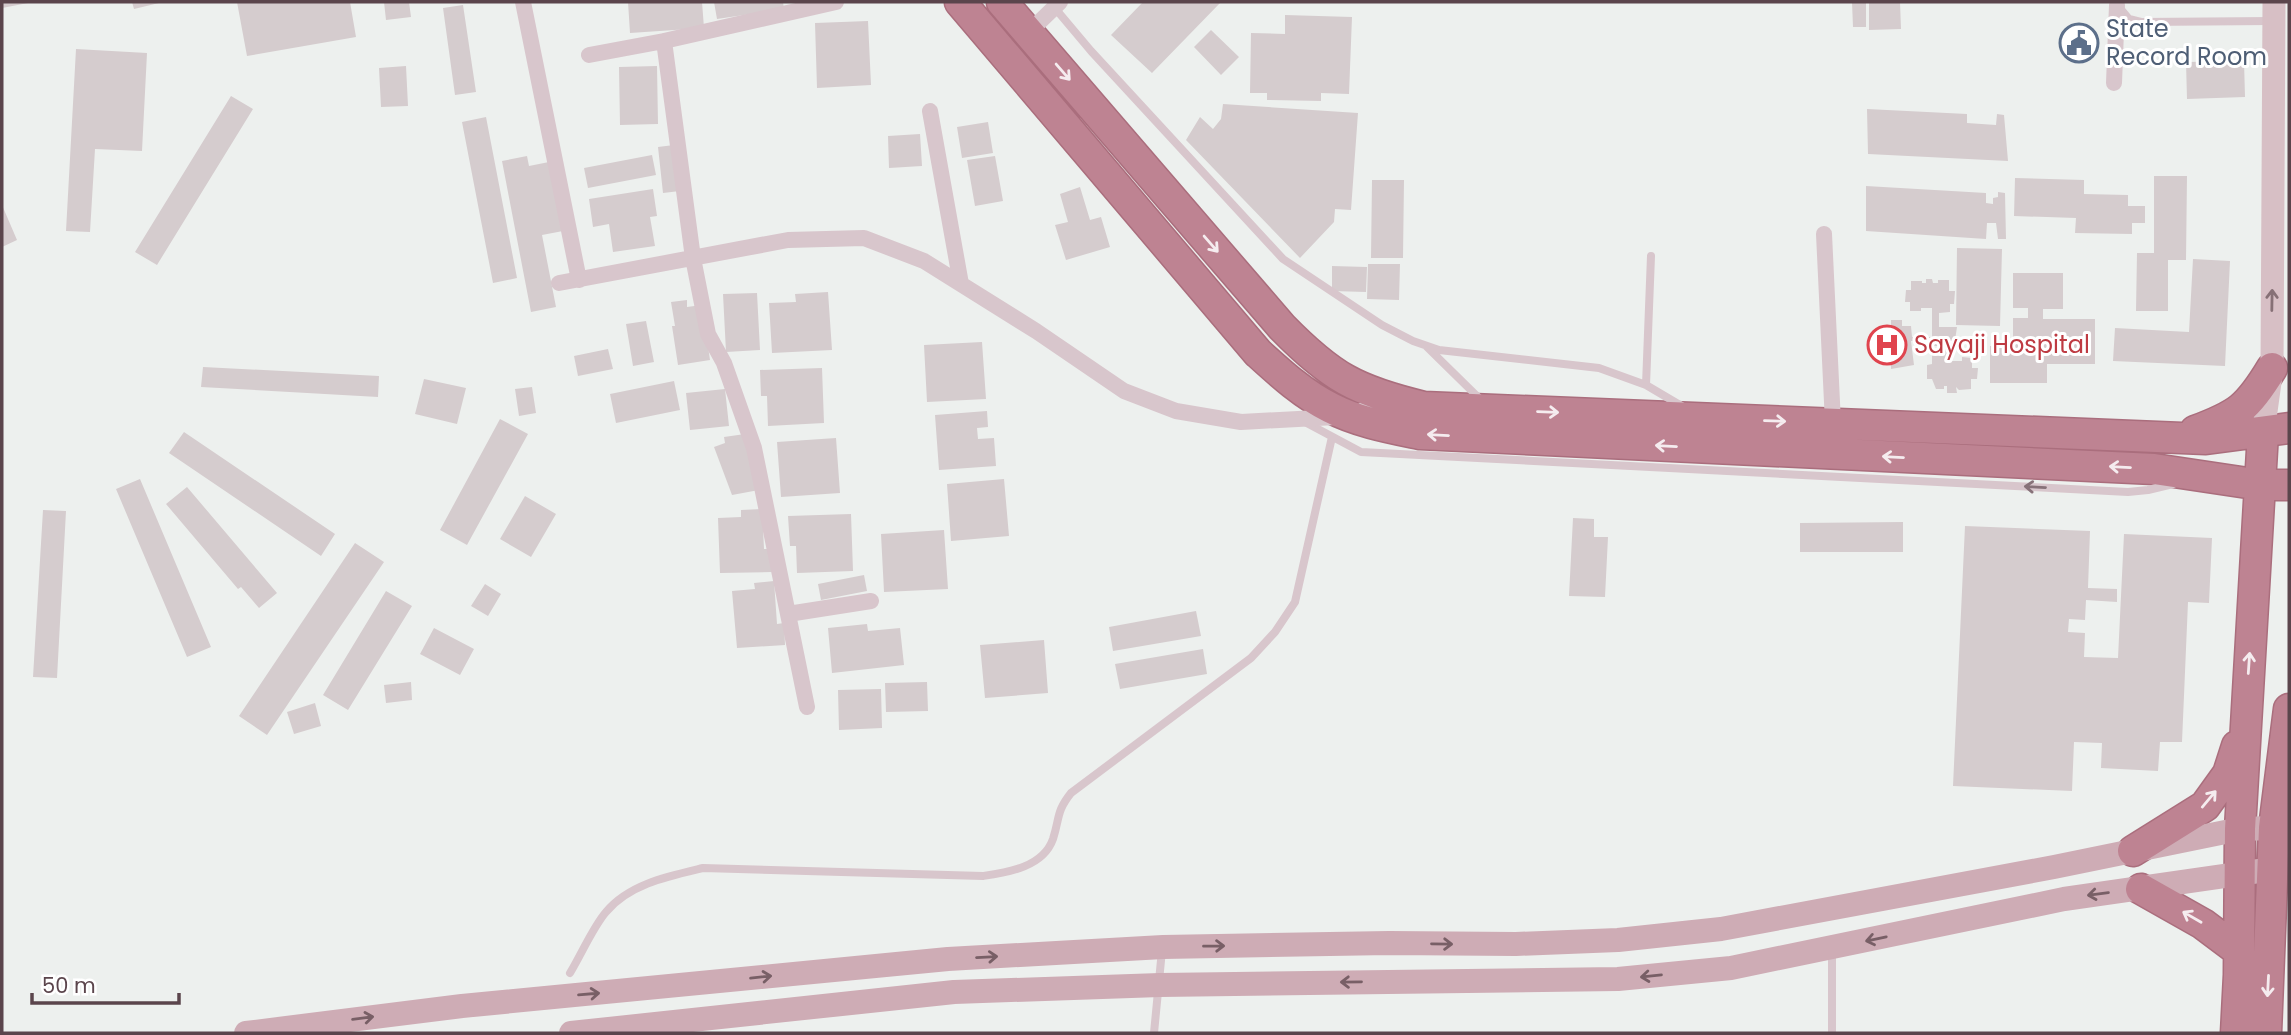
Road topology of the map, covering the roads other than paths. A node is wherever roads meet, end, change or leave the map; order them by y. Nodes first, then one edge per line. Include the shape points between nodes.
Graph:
1 (523, 2) edge
2 (836, 2) edge
3 (960, 2) edge
4 (1002, 2) edge
5 (2116, 3) edge
6 (1055, 4) edge
7 (2275, 11) edge
8 (1029, 32) junction
9 (664, 41) junction
10 (589, 55) dead end
11 (2114, 83) dead end
12 (930, 111) dead end
13 (2281, 180) edge
14 (1824, 234) dead end
15 (1651, 256) dead end
16 (693, 258) junction
17 (579, 280) junction
18 (559, 284) dead end
19 (961, 284) junction
20 (1425, 345) junction
21 (2272, 368) junction
22 (1646, 386) junction
23 (1384, 397) junction
24 (1491, 410) junction
25 (1354, 416) junction
26 (1703, 418) junction
27 (1299, 419) junction
28 (1833, 423) junction
29 (2276, 431) edge
30 (1332, 437) junction
31 (2164, 437) junction
32 (2200, 477) junction
33 (2275, 485) edge
34 (871, 601) dead end
35 (788, 614) junction
36 (807, 707) dead end
37 (2245, 718) junction
38 (2289, 727) edge
39 (2282, 828) edge
40 (2240, 829) junction
41 (2133, 851) junction
42 (2281, 868) edge
43 (2238, 872) junction
44 (2141, 889) junction
45 (2280, 940) edge
46 (1163, 947) junction
47 (1832, 948) junction
48 (2239, 951) junction
49 (570, 973) dead end
50 (1160, 985) junction
51 (246, 1033) edge
52 (570, 1033) edge
53 (1154, 1033) edge
54 (1832, 1033) edge
55 (2236, 1033) edge
56 (2266, 1033) edge

1 - 17 street
2 - 9 street
3 - 25 highway via 1258,353 1298,387 1332,409
4 - 8 highway
5 - 7 lane via 2129,19 2140,22
5 - 11 street
6 - 8 street
6 - 20 lane via 1091,51 1283,259 1382,324
7 - 13 main road
8 -> 23 highway via 1282,327 1343,380
9 - 10 street
9 - 16 street
12 - 19 street
21 -> 13 main road
14 - 28 street
15 - 22 lane
16 - 17 street
16 - 19 street via 788,240 864,238 924,261
16 - 35 street via 708,334 724,363 754,448
17 - 18 street
19 - 27 street via 1124,391 1176,411 1241,422
20 - 22 lane via 1599,368
20 - 24 lane
21 - 29 main road
21 - 31 highway via 2255,397 2233,415
22 - 26 lane
23 - 24 highway via 1424,407
23 - 25 street
24 -> 26 highway
25 - 27 street
32 -> 25 highway via 2154,469 1420,434
26 -> 28 highway
27 - 30 lane
28 - 31 highway
29 - 31 highway via 2206,439
29 - 33 highway
32 -> 30 lane via 2128,492 1361,452
30 - 49 lane via 1295,602 1275,632 1251,657 1071,793 1060,807 1052,841 1030,864 983,876 703,868 659,879 622,896 605,912
32 - 33 highway
37 -> 33 highway
34 - 35 street
35 - 36 street
37 - 40 highway
41 -> 37 highway via 2205,806 2228,774
38 - 39 highway
39 - 40 main road
39 - 42 highway
40 - 41 main road
40 - 43 highway
46 -> 41 main road via 1618,940 1721,929
42 - 43 main road
42 - 45 highway
43 - 44 main road
43 - 48 highway
44 -> 47 main road via 2064,899
48 -> 44 highway via 2203,924
45 -> 56 highway
46 - 50 lane
51 -> 46 main road via 462,1006 934,960
47 -> 50 main road via 1731,968 1618,979
47 - 54 lane
48 - 55 highway
50 - 52 main road via 954,992
50 - 53 lane

